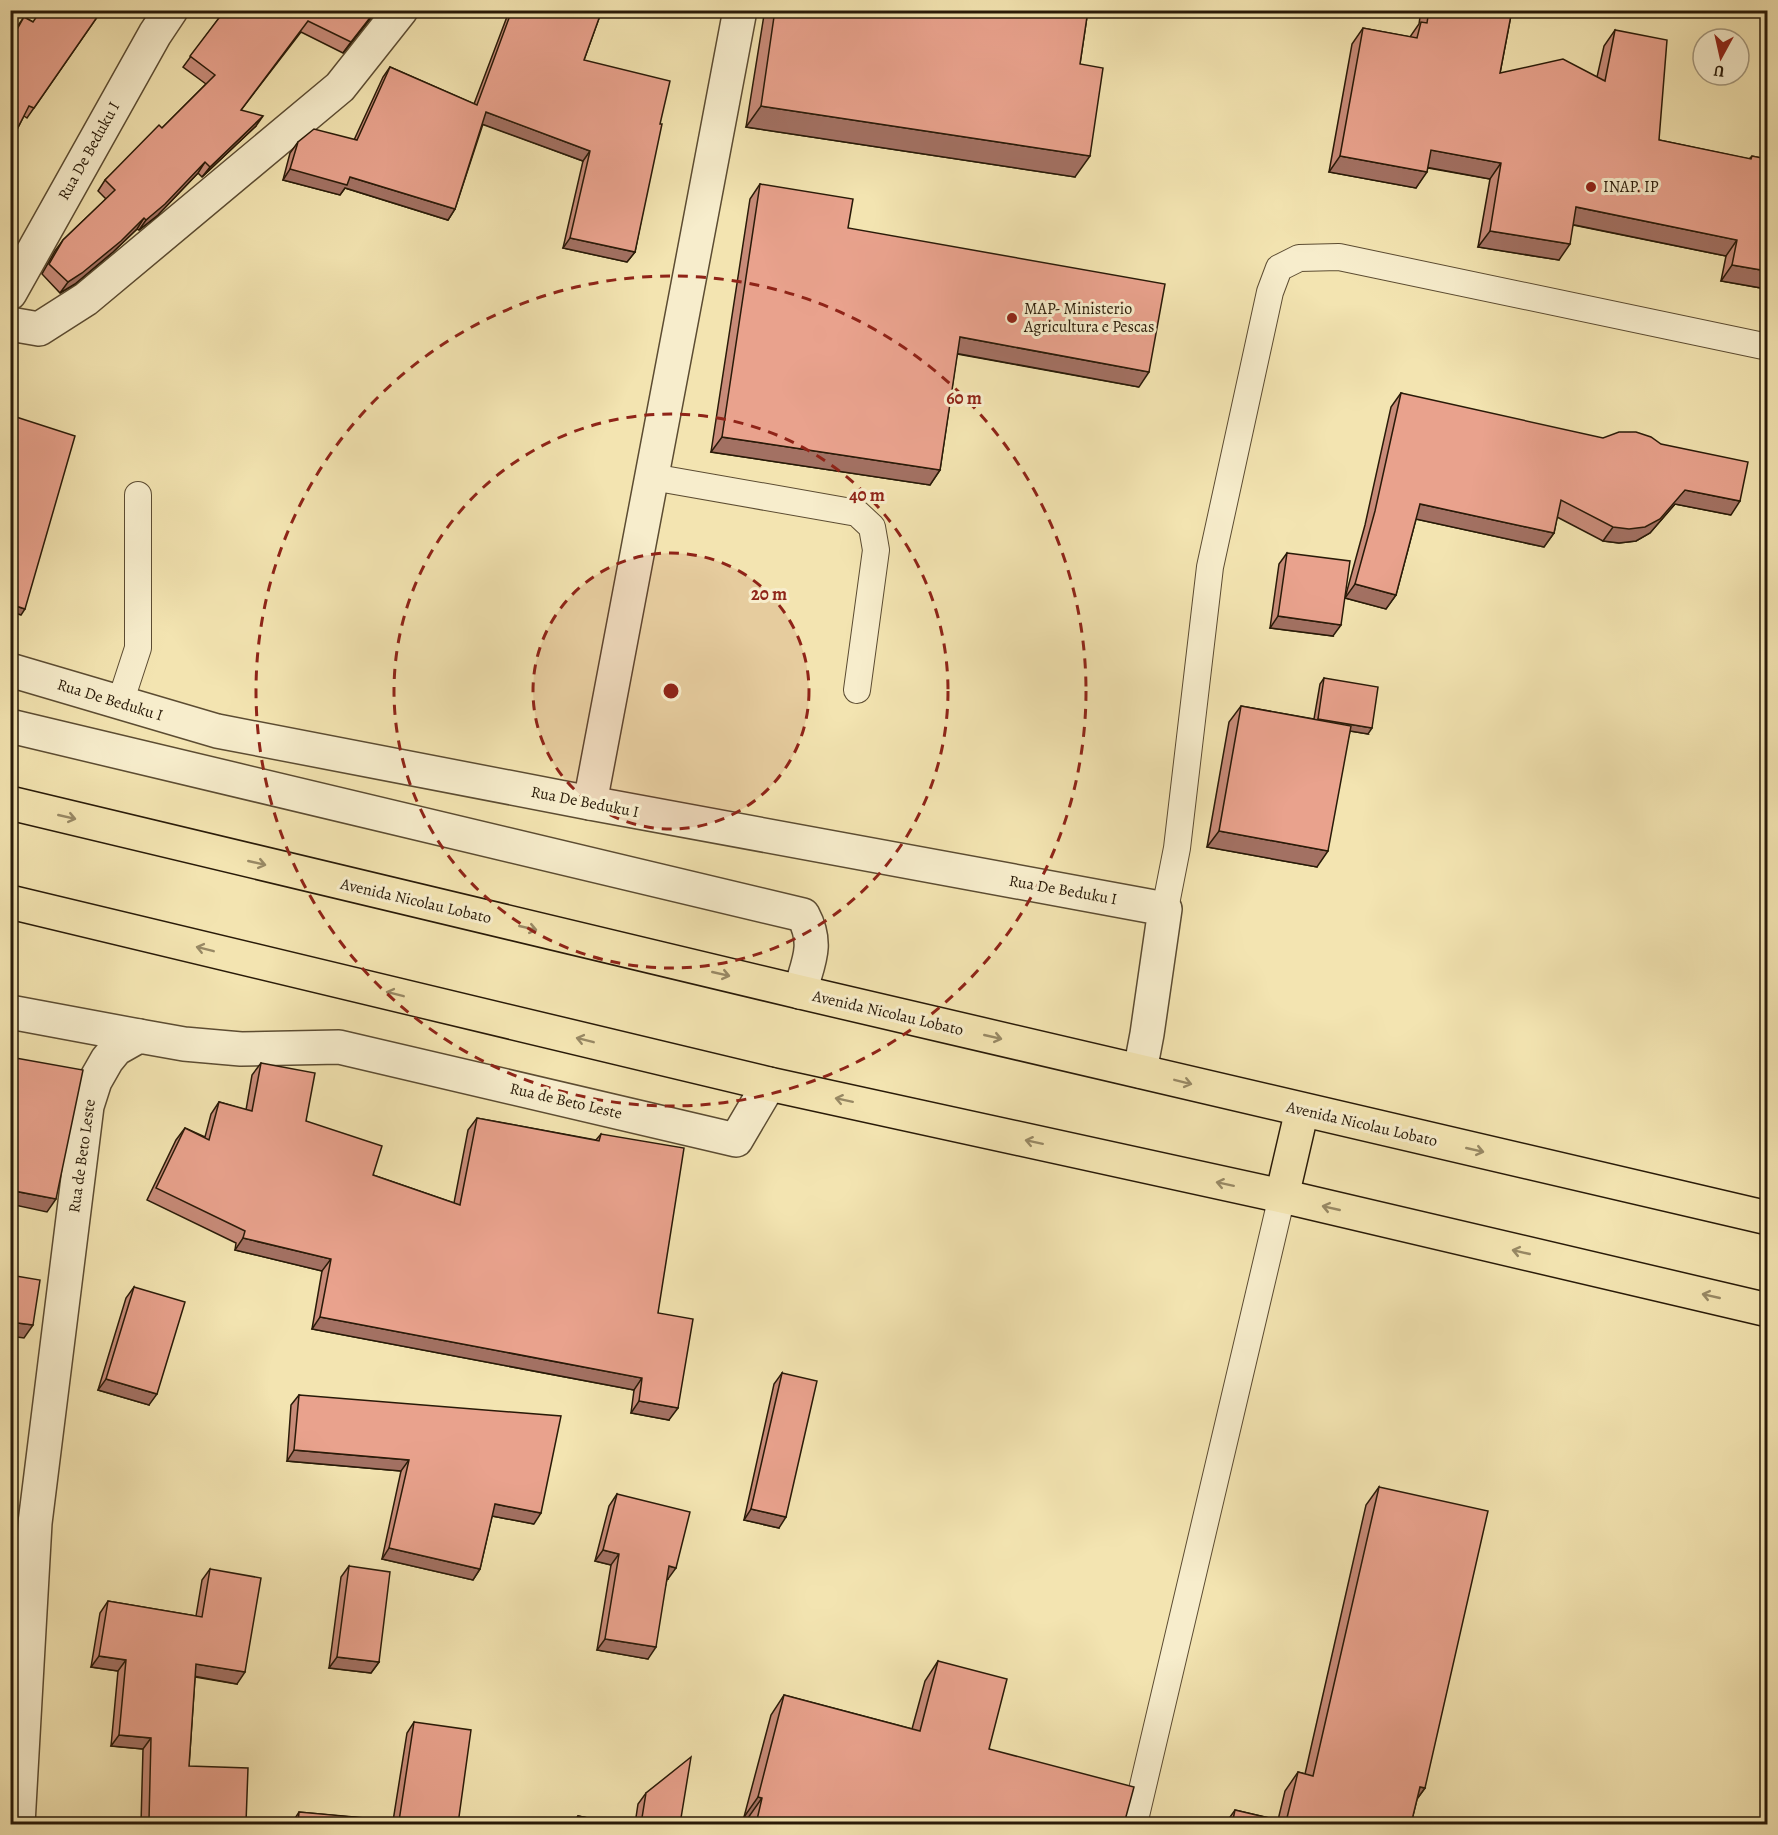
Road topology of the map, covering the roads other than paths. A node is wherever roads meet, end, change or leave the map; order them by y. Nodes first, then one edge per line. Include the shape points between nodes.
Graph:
1 (171, 10) edge
2 (401, 10) edge
3 (740, 10) edge
4 (10, 293) edge
5 (10, 324) edge
6 (1767, 347) edge
7 (652, 477) junction
8 (138, 495) dead end
9 (10, 670) edge
10 (857, 690) dead end
11 (120, 703) junction
12 (10, 726) edge
13 (10, 803) edge
14 (590, 803) junction
15 (10, 902) edge
16 (1165, 909) junction
17 (800, 993) junction
18 (10, 1012) edge
19 (140, 1036) junction
20 (1140, 1071) junction
21 (769, 1084) junction
22 (1302, 1110) junction
23 (1282, 1196) junction
24 (1767, 1218) edge
25 (1767, 1310) edge
26 (18, 1824) edge
27 (1134, 1824) edge

1 - 4 street, Rua De Beduku I
2 - 5 street via 340,87 86,299 39,329
3 - 7 street
6 - 16 lane via 1339,257 1299,258 1279,268 1270,292 1210,567 1177,848
7 - 10 lane via 857,513 872,527 876,550
7 - 14 street
8 - 11 lane via 138,648
9 - 11 street, Rua De Beduku I
11 - 14 street, Rua De Beduku I via 217,731
12 - 17 street via 803,915 813,945
13 -> 17 main road, Avenida Nicolau Lobato
14 - 16 street, Rua De Beduku I
21 -> 15 main road
16 - 20 street
17 -> 20 main road, Avenida Nicolau Lobato
18 - 19 street
19 - 21 street, Rua de Beto Leste via 241,1049 339,1047 736,1140
19 - 26 street, Rua de Beto Leste via 116,1049 107,1060 87,1106 35,1523
20 -> 22 main road, Avenida Nicolau Lobato
23 -> 21 main road
22 - 23 main road
22 -> 24 main road, Avenida Nicolau Lobato
25 -> 23 main road
23 - 27 lane

